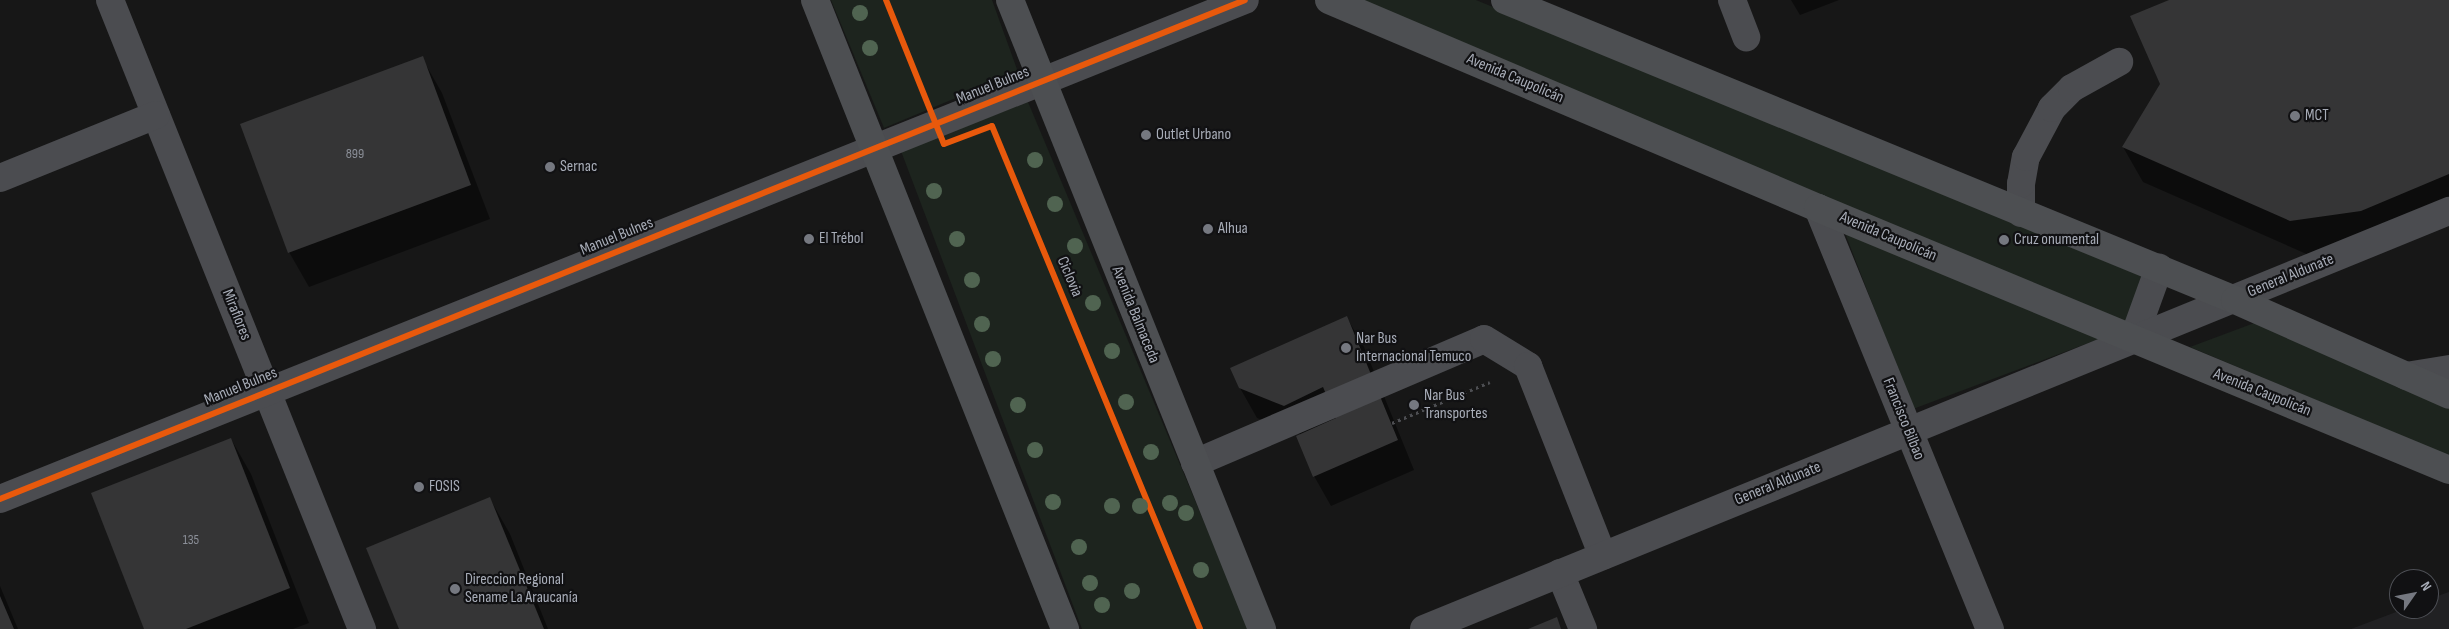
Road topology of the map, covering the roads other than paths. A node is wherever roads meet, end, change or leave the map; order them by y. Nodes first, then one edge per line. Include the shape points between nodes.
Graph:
1 (110, 0) edge
2 (815, 0) edge
3 (1010, 0) edge
4 (1245, 0) edge
5 (1329, 0) edge
6 (1505, 0) edge
7 (1732, 0) edge
8 (1746, 37) dead end
9 (2119, 62) dead end
10 (1041, 82) junction
11 (156, 114) junction
12 (874, 149) junction
13 (0, 178) edge
14 (1818, 208) junction
15 (2021, 212) junction
16 (2449, 212) edge
17 (2159, 268) junction
18 (2235, 300) junction
19 (2134, 340) junction
20 (2449, 369) edge
21 (2406, 376) junction
22 (267, 392) junction
23 (2449, 395) edge
24 (1908, 431) junction
25 (1195, 462) junction
26 (2449, 470) edge
27 (0, 499) edge
28 (1603, 556) junction
29 (1560, 573) junction
30 (362, 629) edge
31 (1065, 629) edge
32 (1262, 629) edge
33 (1424, 629) edge
34 (1583, 629) edge
35 (1990, 629) edge

1 - 11 street, Miraflores
2 - 12 main road
3 - 10 main road, Avenida Balmaceda
4 - 10 street, Manuel Bulnes
5 - 14 main road, Avenida Caupolicán
6 - 15 main road
7 - 8 street
9 - 15 street via 2072,88 2052,108 2026,157 2021,184
10 - 12 street, Manuel Bulnes
10 - 25 main road, Avenida Balmaceda
11 - 13 street
11 - 22 street, Miraflores
12 - 22 street, Manuel Bulnes
12 - 31 main road
14 - 19 main road, Avenida Caupolicán
14 - 24 street, Francisco Bilbao
15 - 17 main road
16 - 18 street, General Aldunate
17 - 18 main road
17 - 19 street
18 - 19 street, General Aldunate
18 - 21 main road
19 - 24 street, General Aldunate
19 - 26 main road, Avenida Caupolicán
20 - 21 street
21 - 23 main road
22 - 27 street, Manuel Bulnes
22 - 30 street, Miraflores
24 - 28 street, General Aldunate
24 - 35 street, Francisco Bilbao
25 - 28 street via 1484,339 1528,366
25 - 32 main road, Avenida Balmaceda
28 - 29 street, General Aldunate
29 - 33 street, General Aldunate
29 - 34 street

